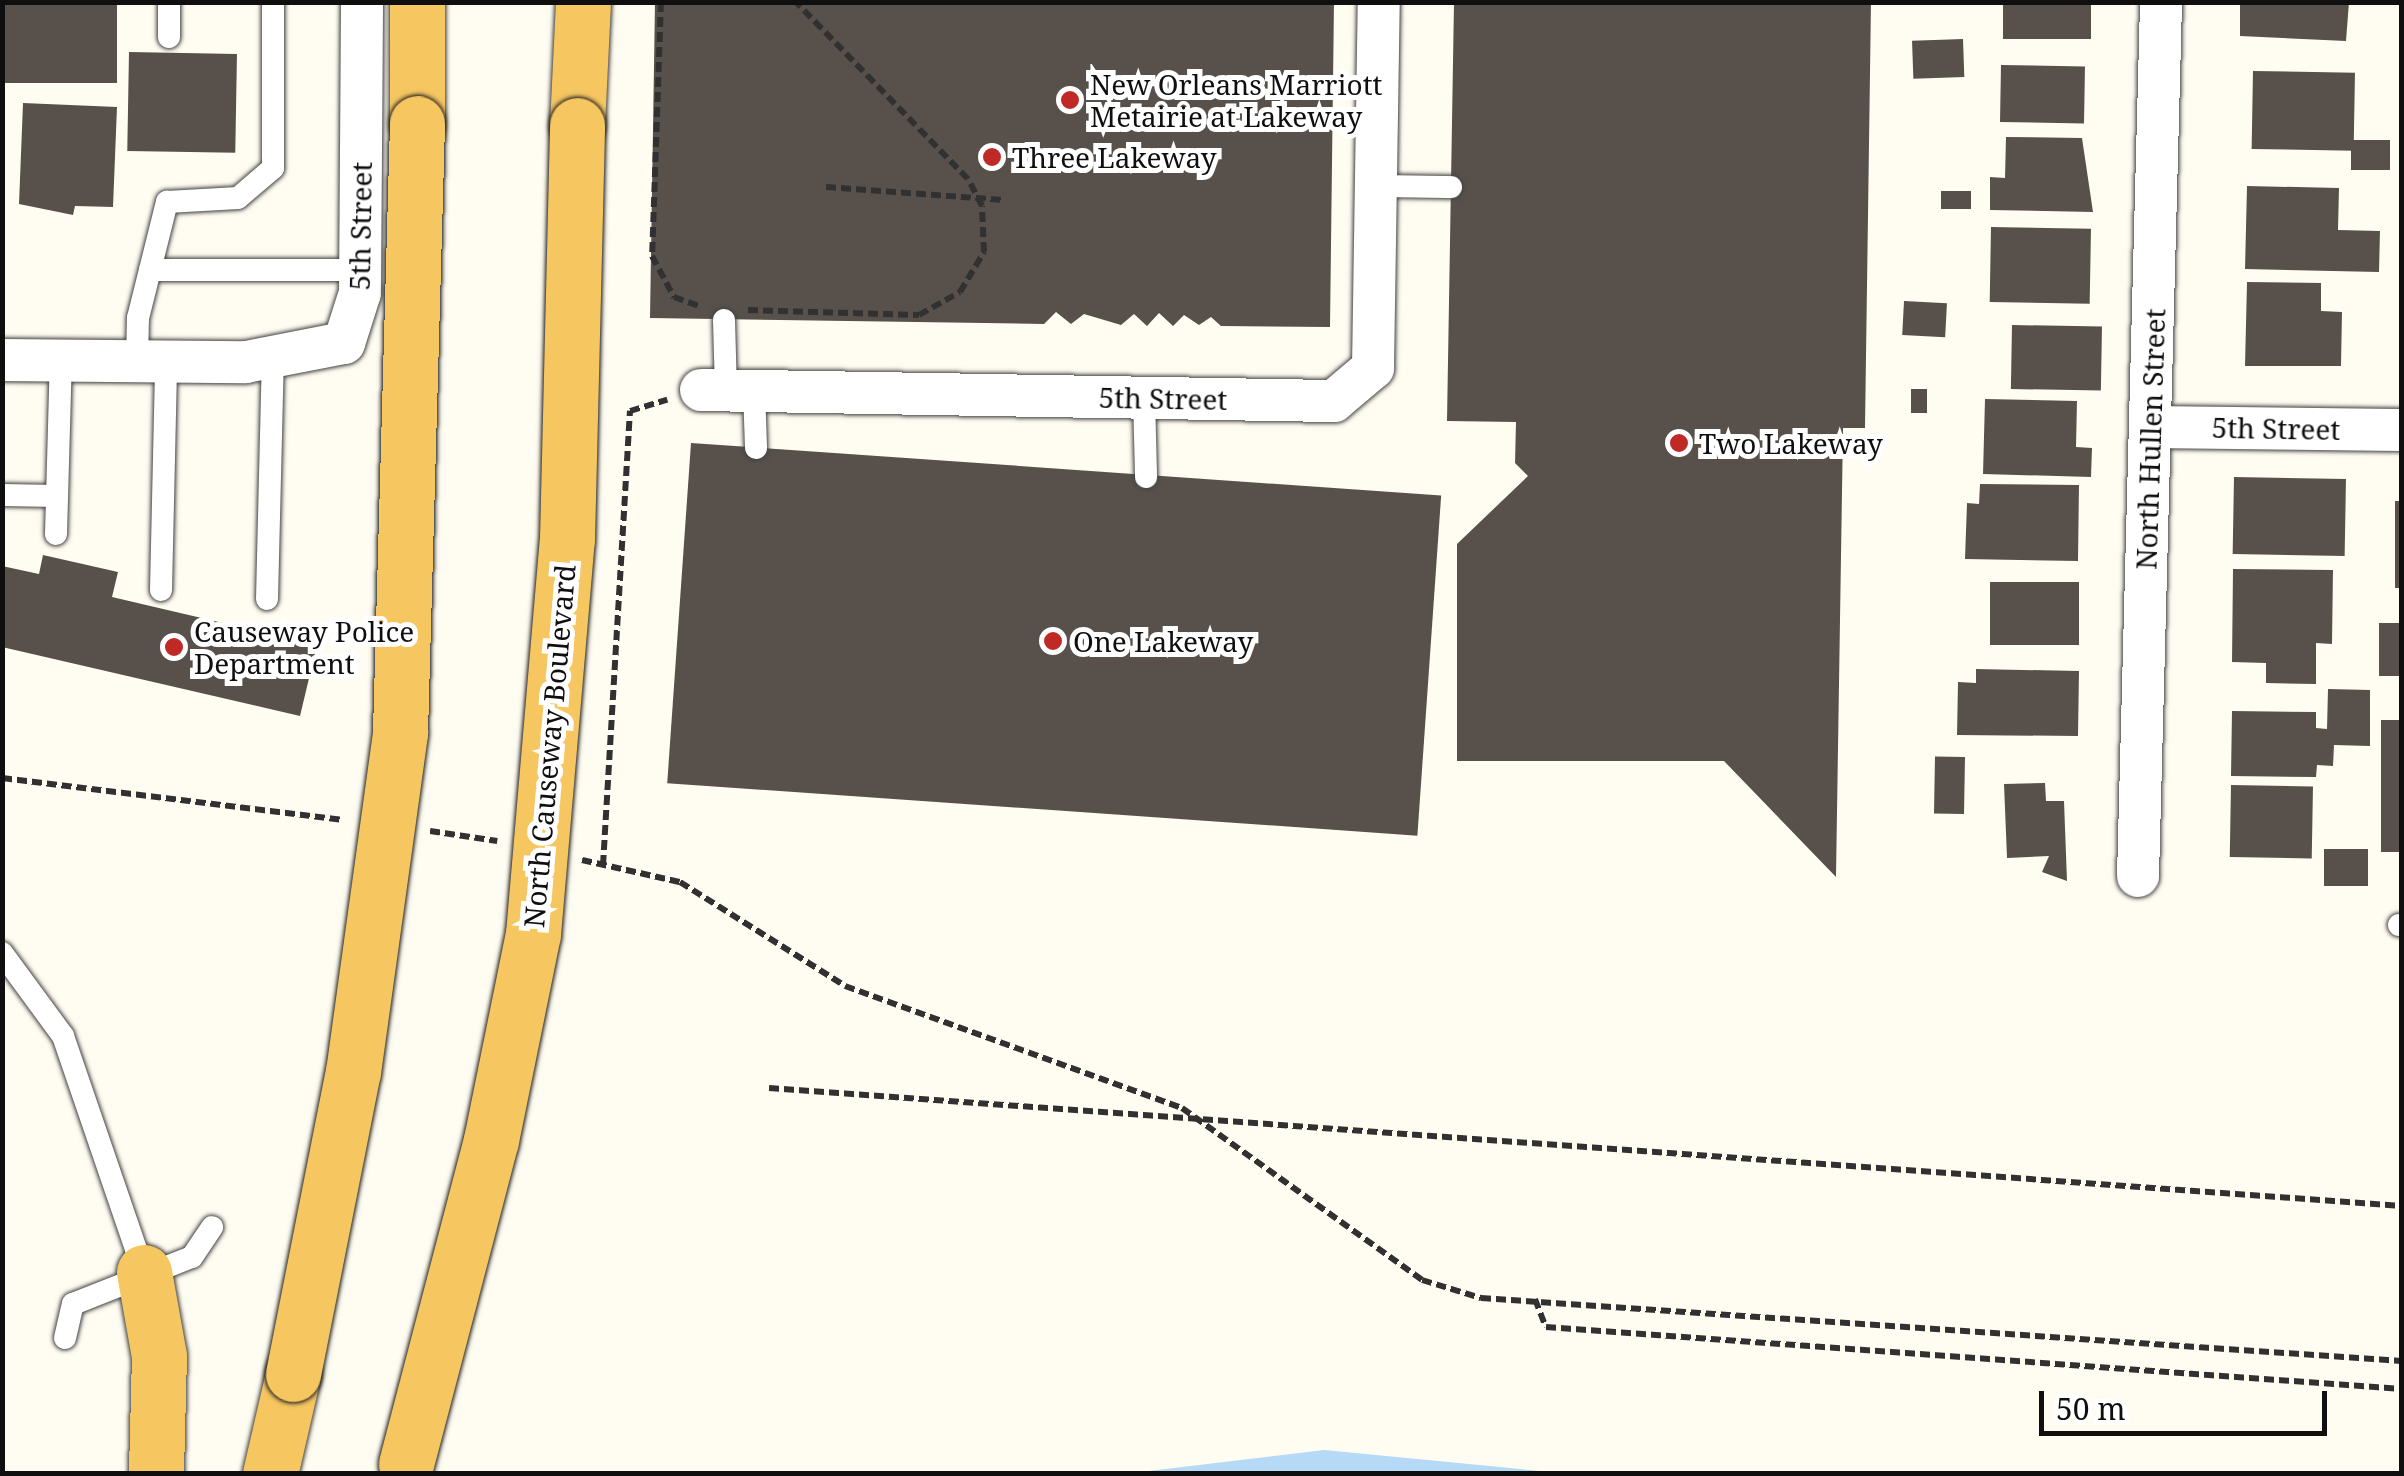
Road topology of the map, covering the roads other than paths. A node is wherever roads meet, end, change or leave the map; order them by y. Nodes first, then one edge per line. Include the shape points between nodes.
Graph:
1 (169, 2) edge
2 (273, 2) edge
3 (362, 2) edge
4 (417, 2) edge
5 (583, 2) edge
6 (1379, 2) edge
7 (2161, 2) edge
8 (169, 37) dead end
9 (1376, 186) junction
10 (1451, 188) dead end
11 (150, 270) junction
12 (360, 270) junction
13 (720, 313) road end
14 (294, 356) junction
15 (2, 360) edge
16 (60, 360) junction
17 (152, 361) junction
18 (727, 390) junction
19 (1144, 398) junction
20 (2151, 427) junction
21 (2402, 430) edge
22 (756, 448) dead end
23 (1146, 478) dead end
24 (2, 495) edge
25 (58, 496) junction
26 (56, 534) dead end
27 (161, 590) dead end
28 (268, 599) dead end
29 (2138, 876) dead end
30 (2, 952) edge
31 (212, 1226) dead end
32 (144, 1272) junction
33 (66, 1338) dead end
34 (156, 1474) edge
35 (270, 1474) edge
36 (404, 1474) edge

1 - 8 lane
2 - 11 lane via 273,168 238,198 167,202
3 - 12 street, 5th Street
4 - 35 highway, bridge via 408,604 393,797 344,1126
5 - 36 highway, North Causeway Boulevard, bridge via 567,539 533,934 491,1140
6 - 9 street
7 - 20 street, North Hullen Street
9 - 10 lane
9 - 19 street, 5th Street via 1373,368 1334,402
11 - 12 lane
11 - 17 lane
12 - 14 street, 5th Street via 344,343
13 - 18 lane
14 - 17 street
14 - 28 lane
15 - 16 street
16 - 17 street
16 - 25 lane
17 - 27 lane
18 - 19 street, 5th Street
18 - 22 lane
19 - 23 lane
20 - 21 street, 5th Street
20 - 29 street, North Hullen Street
24 - 25 lane
25 - 26 lane
30 - 32 lane via 64,1036
31 - 32 lane via 192,1257
32 - 33 lane via 73,1304
32 - 34 highway via 159,1356

